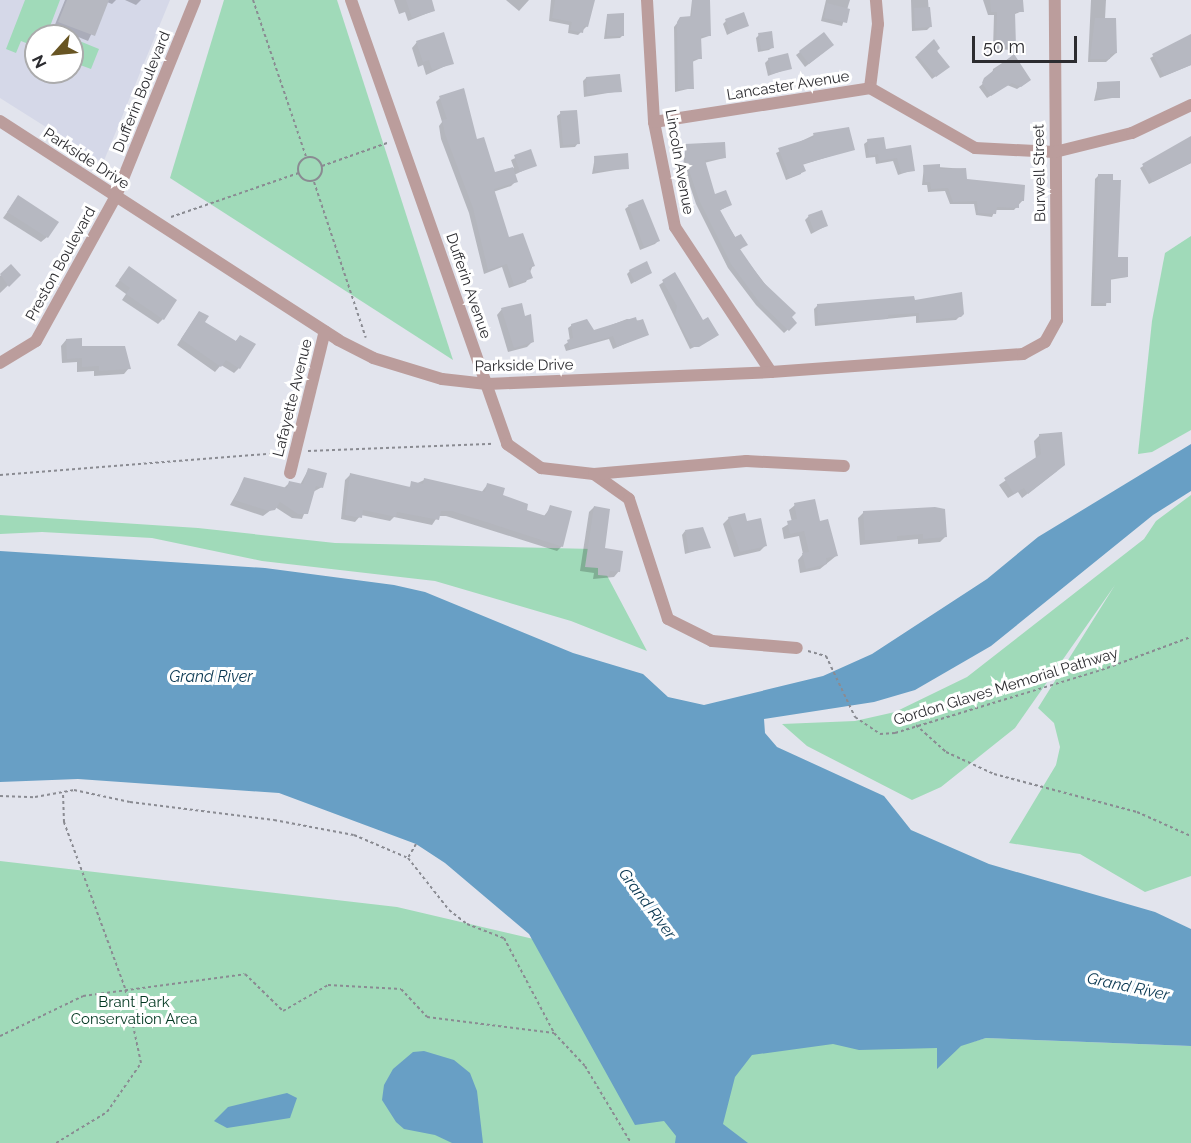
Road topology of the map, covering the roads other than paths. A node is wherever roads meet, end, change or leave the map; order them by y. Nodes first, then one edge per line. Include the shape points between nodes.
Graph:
1 (195, 0) edge
2 (351, 0) edge
3 (647, 0) edge
4 (876, 0) edge
5 (1055, 0) edge
6 (870, 88) junction
7 (1191, 105) edge
8 (0, 121) edge
9 (654, 122) junction
10 (1055, 152) junction
11 (116, 196) junction
12 (326, 331) junction
13 (1045, 342) joint
14 (0, 363) edge
15 (771, 372) junction
16 (487, 384) junction
17 (844, 466) dead end
18 (290, 473) dead end
19 (594, 474) junction
20 (797, 648) road end

1 - 11 street, Dufferin Boulevard
2 - 16 street, Dufferin Avenue
3 - 9 street, Lincoln Avenue
4 - 6 street via 878,24
5 - 10 street, Burwell Street
6 - 9 street, Lancaster Avenue
6 - 10 street, Lancaster Avenue via 975,148
7 - 10 street, Lancaster Avenue via 1132,133
8 - 11 street, Parkside Drive
9 - 15 street, Lincoln Avenue via 675,227
10 - 13 street, Burwell Street via 1057,320
11 - 12 street, Parkside Drive
11 - 14 street, Preston Boulevard via 36,341
12 - 16 street, Parkside Drive via 373,358 442,379
12 - 18 street, Lafayette Avenue
13 - 15 street, Parkside Drive via 1023,354
15 - 16 street, Parkside Drive
16 - 19 street, Dufferin Avenue via 507,444 541,468
17 - 19 street via 746,460
19 - 20 street via 629,499 668,619 712,640

